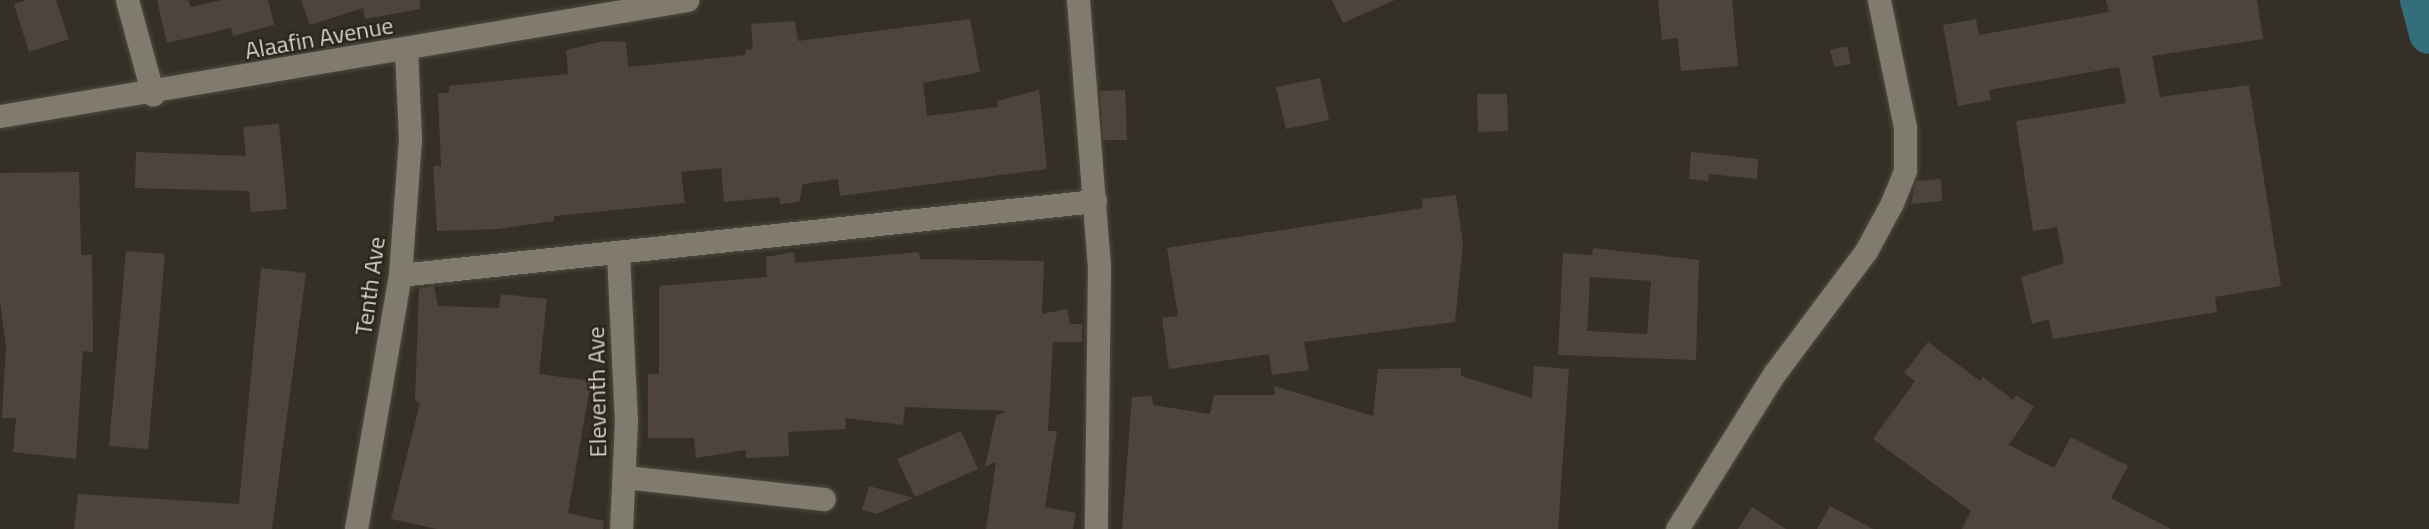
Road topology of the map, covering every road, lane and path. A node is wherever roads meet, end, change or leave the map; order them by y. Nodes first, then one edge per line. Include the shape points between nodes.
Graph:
1 (127, 0) edge
2 (687, 0) edge
3 (1078, 0) edge
4 (1879, 0) edge
5 (406, 49) junction
6 (153, 94) junction
7 (0, 116) edge
8 (1095, 201) junction
9 (618, 253) junction
10 (400, 275) junction
11 (625, 477) junction
12 (824, 499) dead end
13 (356, 529) edge
14 (621, 529) edge
15 (1096, 529) edge
16 (1677, 529) edge

1 - 6 street
2 - 5 street, Alaafin Avenue
3 - 8 street
4 - 16 street via 1905,127 1905,170 1866,251 1774,374
5 - 6 street, Alaafin Avenue
5 - 10 street, Tenth Ave via 410,138
6 - 7 street, Alaafin Avenue
8 - 9 street
8 - 15 street via 1102,403
9 - 10 street
9 - 11 street, Eleventh Ave
10 - 13 street, Tenth Ave
11 - 12 street
11 - 14 street, Eleventh Ave

